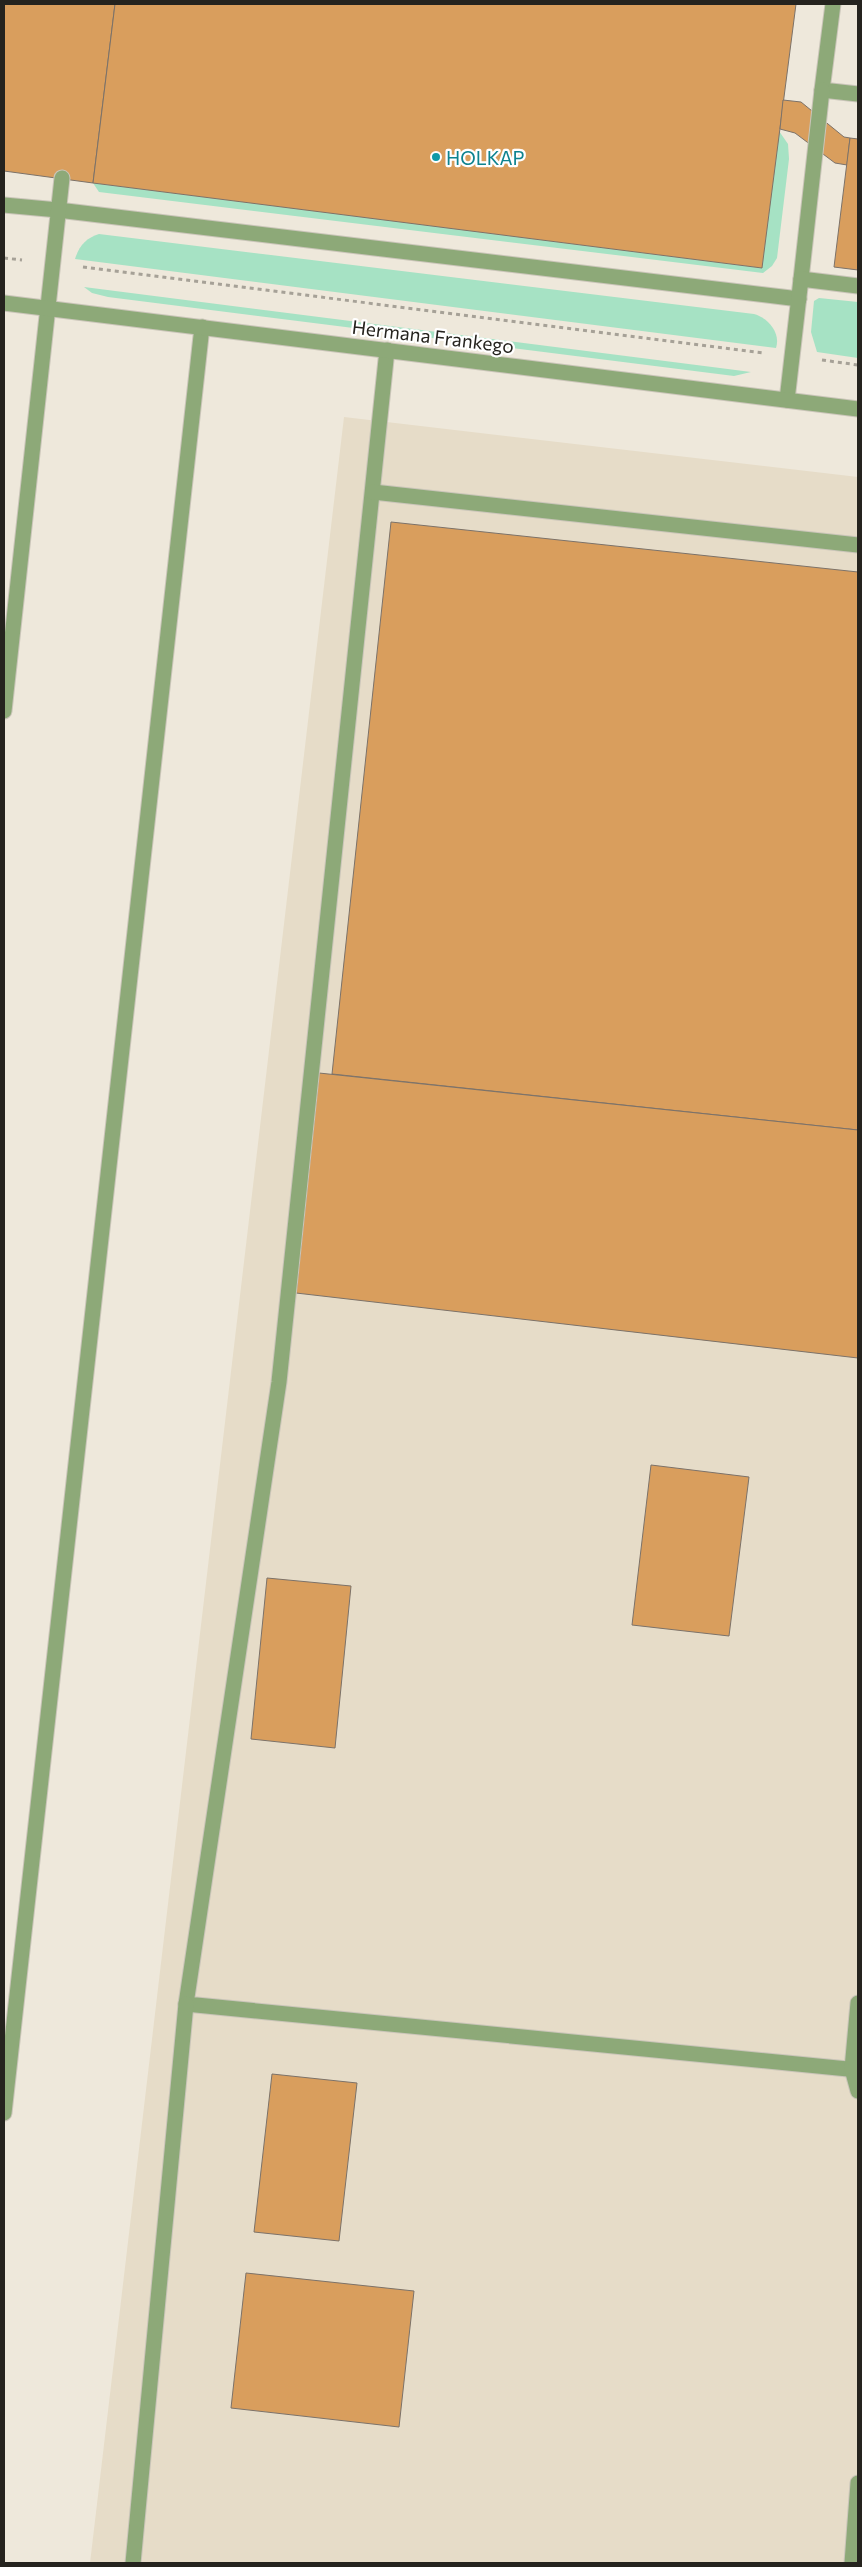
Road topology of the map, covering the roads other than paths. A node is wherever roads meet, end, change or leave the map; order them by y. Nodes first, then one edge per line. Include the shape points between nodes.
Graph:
1 (833, 4) edge
2 (822, 90) junction
3 (858, 94) edge
4 (62, 178) dead end
5 (4, 206) edge
6 (58, 210) junction
7 (801, 279) junction
8 (858, 286) edge
9 (798, 299) junction
10 (4, 303) edge
11 (46, 308) junction
12 (202, 327) junction
13 (388, 350) junction
14 (786, 400) junction
15 (858, 409) edge
16 (373, 492) junction
17 (858, 546) edge
18 (4, 711) edge
19 (858, 2003) edge
20 (186, 2004) junction
21 (855, 2069) edge
22 (858, 2091) edge
23 (4, 2113) edge
24 (858, 2483) edge
25 (133, 2563) edge
26 (852, 2563) edge

1 - 2 street
2 - 3 street
2 - 7 street
4 - 6 street
5 - 6 street
6 - 9 street
6 - 11 street
7 - 8 street
7 - 9 street
9 - 14 street
10 - 11 street, Hermana Frankego
11 - 12 street, Hermana Frankego
11 - 18 street
12 - 13 street, Hermana Frankego
12 - 23 street
13 - 14 street, Hermana Frankego
13 - 16 street
14 - 15 street, Hermana Frankego
16 - 17 street
16 - 20 street via 279,1382
19 - 21 street
20 - 21 street
20 - 25 street
21 - 22 street
24 - 26 street

